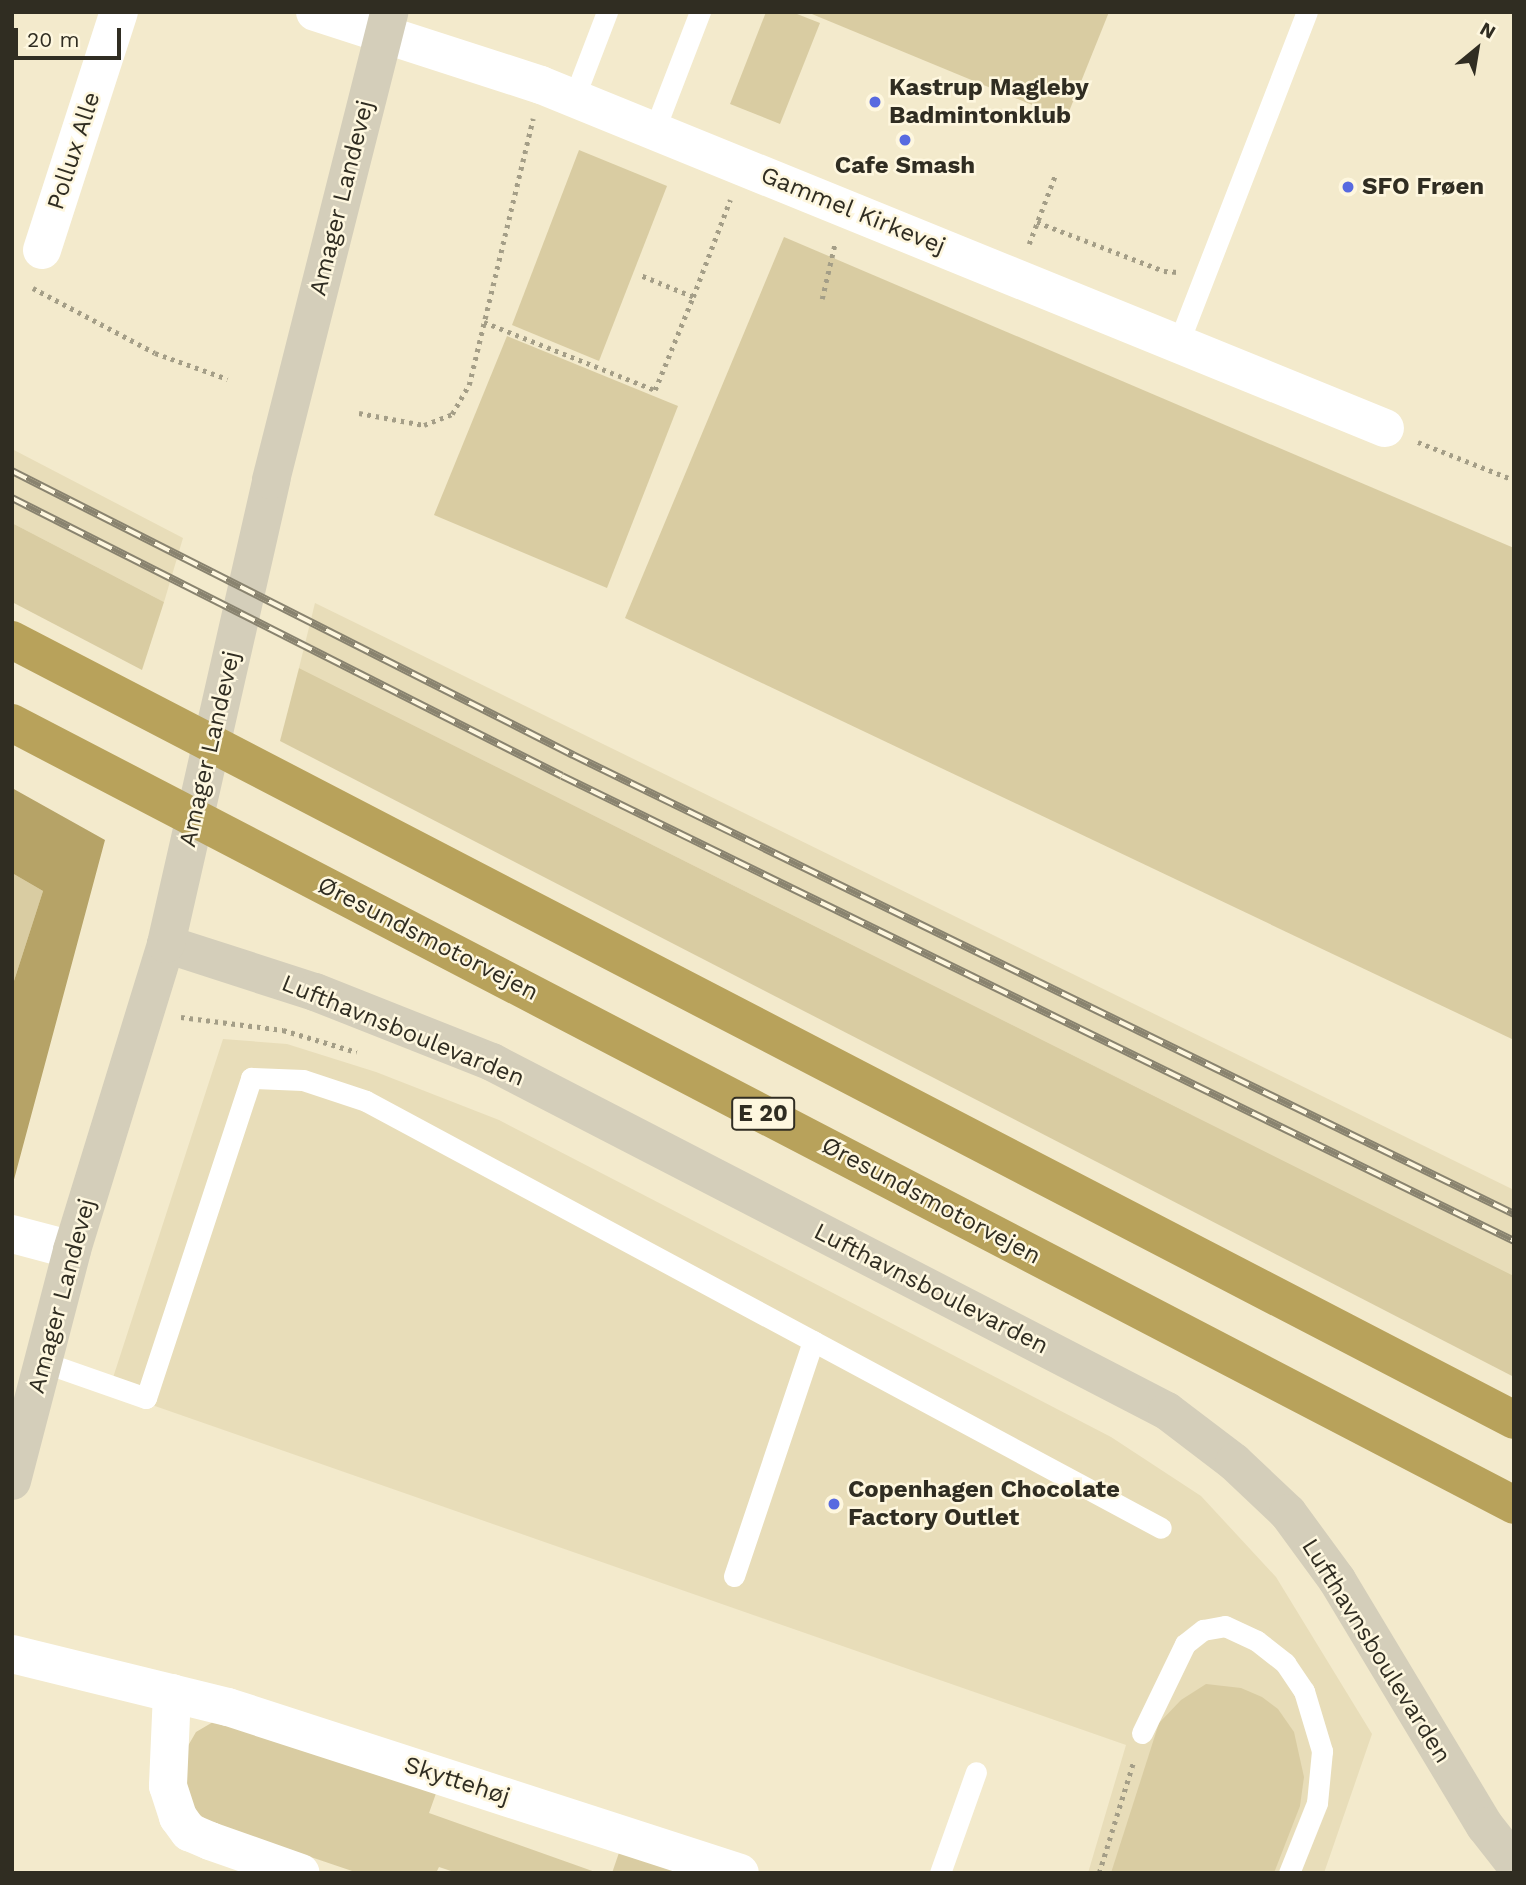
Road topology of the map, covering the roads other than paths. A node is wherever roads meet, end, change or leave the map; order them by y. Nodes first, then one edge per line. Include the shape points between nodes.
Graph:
1 (119, 12) edge
2 (315, 12) edge
3 (607, 12) edge
4 (700, 12) edge
5 (1307, 12) edge
6 (386, 24) edge
7 (558, 91) junction
8 (654, 131) junction
9 (42, 250) dead end
10 (1178, 344) junction
11 (1385, 428) road end
12 (12, 640) edge
13 (12, 723) edge
14 (166, 944) junction
15 (12, 1234) edge
16 (72, 1250) junction
17 (813, 1341) junction
18 (43, 1362) junction
19 (1514, 1420) edge
20 (12, 1482) edge
21 (1514, 1505) edge
22 (1161, 1528) dead end
23 (734, 1576) dead end
24 (12, 1654) edge
25 (172, 1693) junction
26 (1142, 1732) road end
27 (976, 1772) dead end
28 (1514, 1863) edge
29 (300, 1873) edge
30 (740, 1873) edge
31 (940, 1873) edge
32 (1289, 1873) edge

1 - 9 street, Pollux Alle
2 - 6 street, Gammel Kirkevej
3 - 7 lane
4 - 8 lane
5 - 10 lane
6 - 7 street, Gammel Kirkevej
6 - 14 street, Amager Landevej via 271,480
7 - 8 street, Gammel Kirkevej
8 - 10 street, Gammel Kirkevej
10 - 11 street, Gammel Kirkevej
12 - 19 highway
13 - 21 highway, Øresundsmotorvejen / E 20
14 - 16 street, Amager Landevej
14 - 28 street, Lufthavnsboulevarden via 315,992 492,1062 1167,1411 1234,1462 1288,1513 1337,1580 1485,1826
15 - 16 street
16 - 18 street, Amager Landevej
17 - 18 lane via 366,1101 303,1080 251,1078 146,1398
17 - 22 lane
17 - 23 lane
18 - 20 street, Amager Landevej
24 - 25 street, Skyttehøj
25 - 29 street via 168,1786 178,1817 189,1832
25 - 30 street, Skyttehøj via 328,1738
26 - 32 lane via 1185,1644 1203,1630 1225,1626 1285,1662 1304,1691 1322,1751 1317,1803
27 - 31 lane

